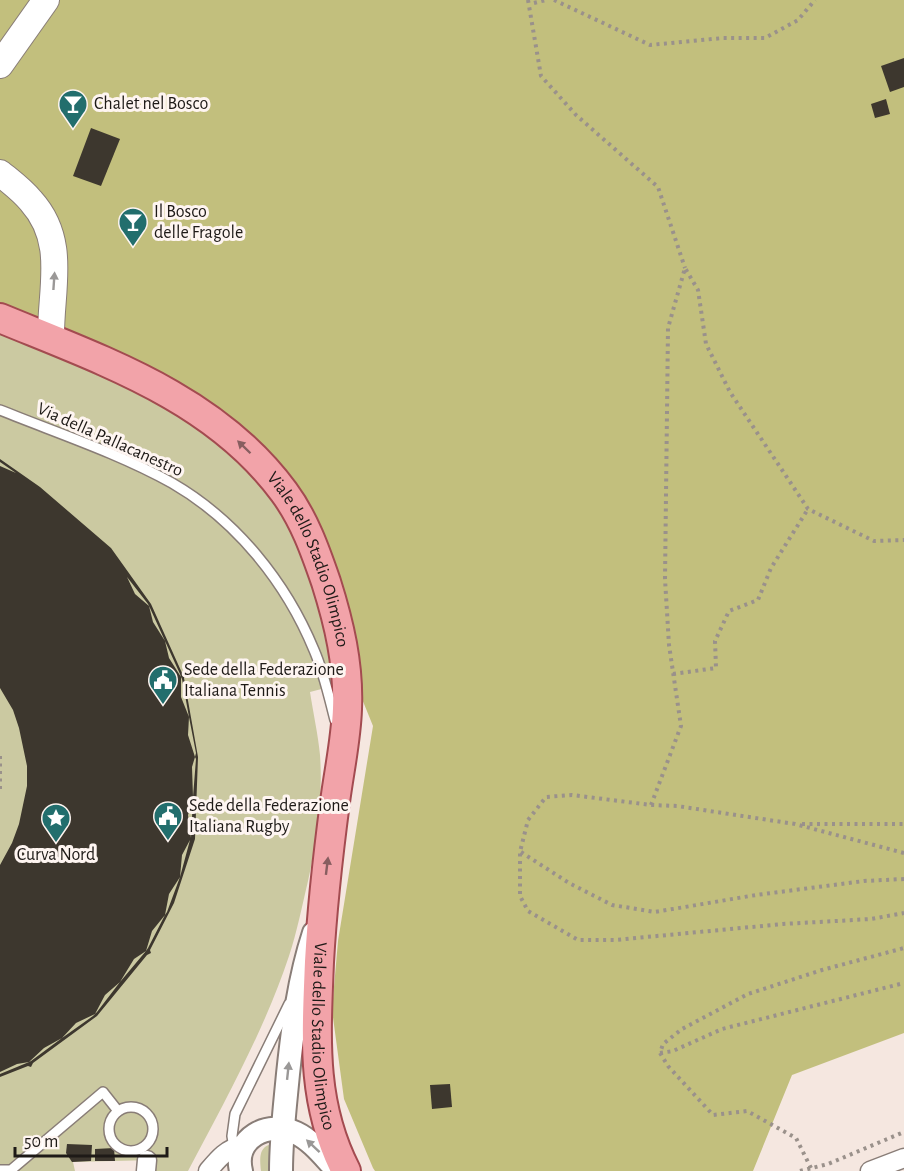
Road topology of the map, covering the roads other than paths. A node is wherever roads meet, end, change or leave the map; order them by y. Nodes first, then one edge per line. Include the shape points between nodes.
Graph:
1 (46, 0) edge
2 (0, 65) edge
3 (0, 173) edge
4 (11, 188) edge
5 (0, 318) edge
6 (51, 339) junction
7 (0, 410) edge
8 (343, 749) junction
9 (322, 908) junction
10 (300, 983) junction
11 (118, 1110) junction
12 (282, 1129) junction
13 (239, 1156) edge
14 (904, 1158) edge
15 (144, 1160) edge
16 (0, 1170) edge
17 (208, 1171) edge
18 (281, 1171) edge
19 (338, 1171) edge
20 (346, 1171) edge
21 (870, 1171) edge

1 - 2 main road
3 - 4 main road
6 -> 4 main road via 53,241 42,216
5 - 6 main road, Viale dello Stadio Olimpico
8 -> 6 main road, Viale dello Stadio Olimpico via 348,689 340,632 315,550 285,494 241,444 200,411 142,378
7 - 8 lane, Via della Pallacanestro via 155,474 190,495 236,532 268,570 301,622 318,661
9 -> 8 main road, Viale dello Stadio Olimpico
9 - 10 street
9 - 20 main road, Viale dello Stadio Olimpico via 317,1065 332,1139
12 -> 10 street
10 - 13 lane via 235,1114 231,1136
11 - 15 lane via 110,1122 113,1143
11 - 15 lane via 139,1108 150,1118 153,1132
11 - 16 lane via 103,1092 11,1170
12 - 13 street via 260,1132 250,1138
12 - 18 street
19 -> 12 street via 303,1137
13 - 17 street via 225,1153
14 - 21 street

